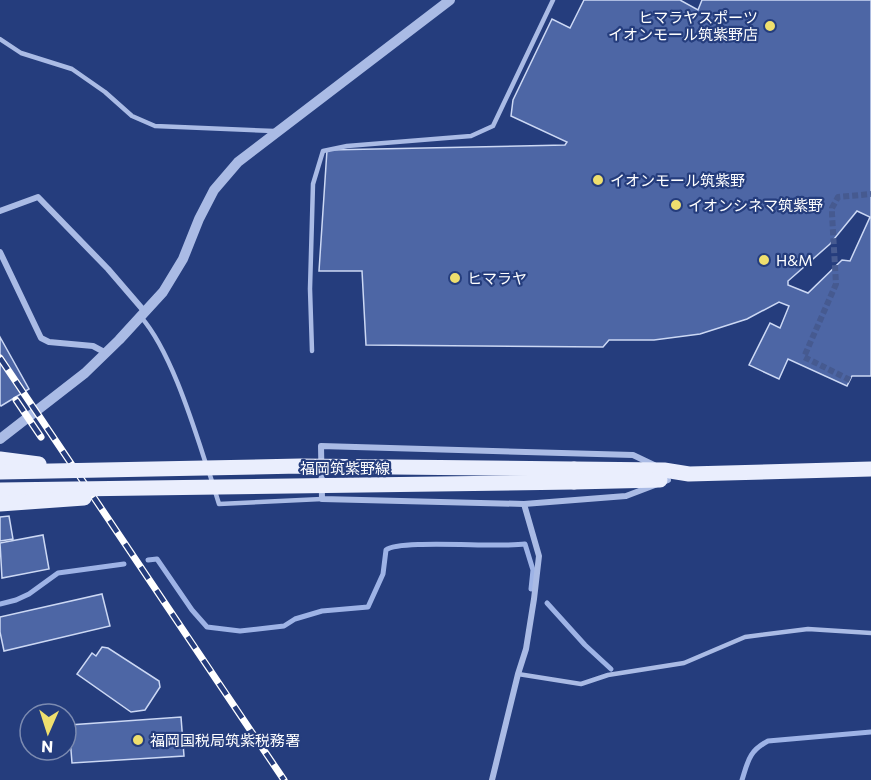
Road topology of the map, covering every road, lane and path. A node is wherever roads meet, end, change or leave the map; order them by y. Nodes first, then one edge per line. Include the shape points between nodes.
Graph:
1 (450, 0) edge
2 (553, 0) edge
3 (0, 39) edge
4 (277, 131) junction
5 (0, 211) edge
6 (0, 252) edge
7 (143, 314) junction
8 (312, 351) dead end
9 (106, 353) junction
10 (0, 439) edge
11 (0, 459) edge
12 (871, 468) edge
13 (101, 470) junction
14 (0, 472) edge
15 (574, 475) junction
16 (666, 475) junction
17 (176, 487) junction
18 (0, 490) edge
19 (322, 499) junction
20 (0, 504) edge
21 (524, 504) junction
22 (871, 633) edge
23 (518, 674) junction
24 (492, 780) edge

1 - 4 street
2 - 8 lane via 493,126 471,136 323,151 313,184
3 - 4 lane via 21,53 72,69 132,116 155,126
4 - 7 street via 238,162 214,190 183,260
5 - 7 street via 38,197 108,269
6 - 9 street via 41,338 93,346
7 - 9 street
7 - 19 lane via 165,354 219,504
9 - 10 street
11 - 13 main road, bridge
12 - 16 main road, 福岡筑紫野線
13 - 14 main road, 福岡筑紫野線, bridge
13 - 15 main road, 福岡筑紫野線, bridge via 300,466
15 - 16 main road, 福岡筑紫野線
15 - 17 main road, 福岡筑紫野線, bridge via 416,485
16 - 19 street via 633,455 321,446
16 - 21 street via 626,496
17 - 18 main road, 福岡筑紫野線, bridge
17 - 20 main road, bridge
19 - 21 street
21 - 23 street via 539,556 528,639
22 - 23 lane via 808,629 745,637 684,663 608,675 581,684
23 - 24 street

